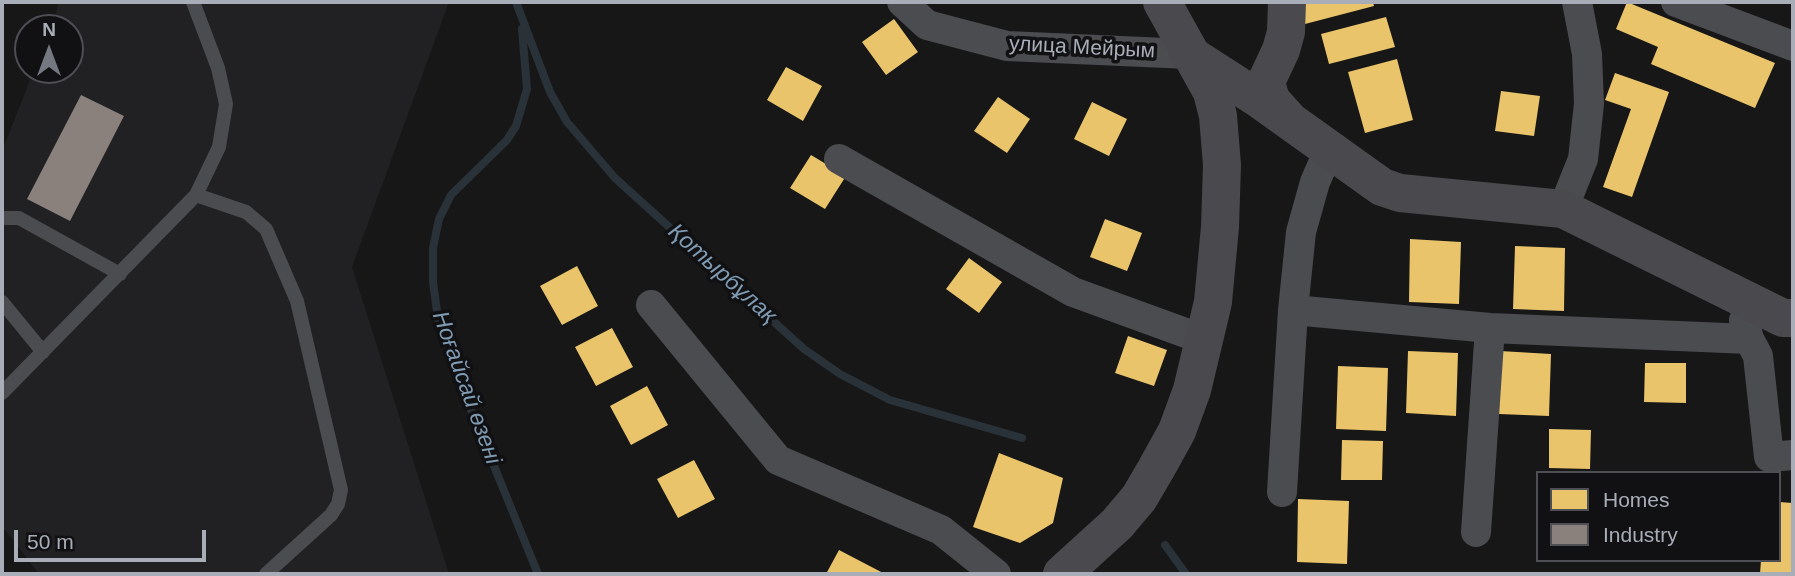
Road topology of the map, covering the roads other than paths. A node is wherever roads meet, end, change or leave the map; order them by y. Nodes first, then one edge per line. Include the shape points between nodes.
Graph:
1 (193, 2) edge
2 (902, 2) edge
3 (1162, 2) edge
4 (1287, 2) edge
5 (1577, 2) edge
6 (1676, 2) edge
7 (1793, 46) edge
8 (1189, 54) junction
9 (1260, 78) junction
10 (1289, 120) junction
11 (1330, 148) junction
12 (839, 159) dead end
13 (1222, 165) junction
14 (196, 195) junction
15 (1563, 209) junction
16 (2, 218) edge
17 (120, 274) junction
18 (1736, 293) junction
19 (2, 302) edge
20 (651, 305) dead end
21 (1293, 310) junction
22 (1793, 318) edge
23 (1490, 328) junction
24 (1749, 339) junction
25 (1205, 340) junction
26 (43, 352) junction
27 (2, 393) edge
28 (1793, 455) edge
29 (1282, 492) dead end
30 (1476, 532) dead end
31 (266, 574) edge
32 (996, 574) edge
33 (1062, 574) edge

1 - 14 lane via 226,104 219,147
2 - 8 street, улица Мейрым via 927,25 1007,46
3 - 8 main road
4 - 9 main road via 1280,50
5 - 15 street via 1587,54 1589,104 1583,159
6 - 7 street
8 - 9 main road
8 - 13 main road via 1216,103
9 - 10 main road
9 - 13 main road via 1231,121
10 - 11 main road
10 - 13 main road via 1264,111 1247,116 1233,133
11 - 15 main road via 1382,187 1400,193
11 - 21 street via 1307,203
12 - 25 street via 1073,292
13 - 25 main road via 1217,271
14 - 17 lane
14 - 31 lane via 246,212 267,229 297,301 341,490 331,515
15 - 18 main road
16 - 17 lane via 19,218
17 - 26 lane
18 - 22 main road via 1783,318
18 - 24 street
19 - 26 lane
20 - 32 street via 778,460 941,530
21 - 23 street
21 - 29 street
23 - 24 street
23 - 30 street
24 - 28 street via 1758,356 1769,457
25 - 33 main road via 1177,431 1139,498
26 - 27 lane

